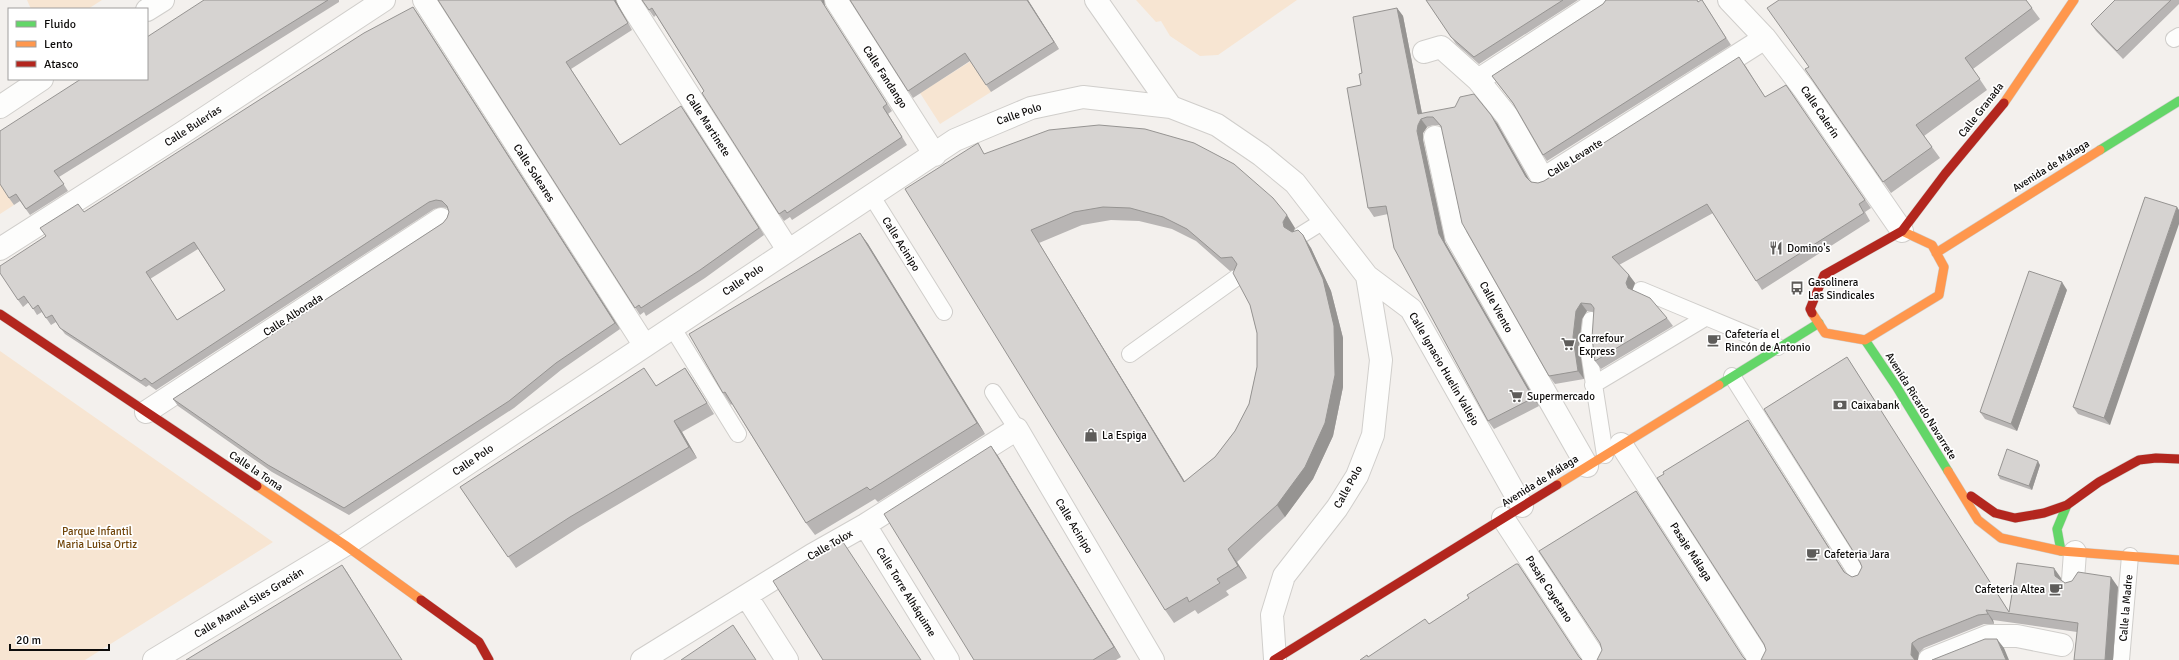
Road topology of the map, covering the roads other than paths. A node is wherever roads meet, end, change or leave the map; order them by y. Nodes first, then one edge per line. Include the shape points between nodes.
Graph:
1 (163, 0) edge
2 (384, 0) edge
3 (424, 0) edge
4 (628, 0) edge
5 (1096, 0) edge
6 (1601, 0) edge
7 (2074, 0) edge
8 (841, 2) edge
9 (1734, 2) edge
10 (148, 9) edge
11 (1765, 38) junction
12 (1424, 52) dead end
13 (40, 80) edge
14 (1478, 80) junction
15 (2179, 100) edge
16 (0, 107) edge
17 (1171, 107) junction
18 (1435, 137) edge
19 (935, 155) junction
20 (871, 195) junction
21 (441, 219) dead end
22 (1325, 220) junction
23 (1902, 231) junction
24 (1301, 235) edge
25 (0, 249) edge
26 (788, 250) junction
27 (1936, 253) junction
28 (1367, 276) junction
29 (1236, 278) edge
30 (1641, 290) dead end
31 (944, 312) dead end
32 (0, 314) edge
33 (1705, 318) junction
34 (1591, 320) edge
35 (1819, 323) junction
36 (672, 327) junction
37 (1865, 340) junction
38 (645, 346) junction
39 (1778, 347) junction
40 (1130, 354) dead end
41 (1732, 376) junction
42 (1593, 385) junction
43 (993, 392) dead end
44 (146, 412) junction
45 (1016, 429) junction
46 (738, 434) edge
47 (1613, 450) junction
48 (2179, 459) edge
49 (1587, 466) junction
50 (1955, 484) junction
51 (2066, 505) junction
52 (1522, 506) junction
53 (1503, 518) junction
54 (865, 525) junction
55 (345, 545) junction
56 (2068, 551) junction
57 (2130, 556) junction
58 (2179, 560) edge
59 (1859, 578) edge
60 (2073, 580) edge
61 (747, 597) junction
62 (2062, 645) edge
63 (656, 657) edge
64 (154, 660) edge
65 (489, 660) edge
66 (787, 660) edge
67 (948, 660) edge
68 (1153, 660) edge
69 (1275, 660) edge
70 (1596, 660) edge
71 (1760, 660) edge
72 (1929, 660) edge
73 (2121, 660) edge

1 - 10 street
2 - 25 street, Calle Bulerías
3 - 38 street, Calle Soleares
4 - 26 street, Calle Martinete
5 - 17 street
6 - 14 street
7 - 23 street, Calle Granada via 2006,101 1945,174
8 - 19 street, Calle Fandango
9 - 11 street, Calle Calerín
11 - 14 street, Calle Levante via 1543,179 1507,116
11 - 23 street, Calle Calerín via 1804,88
12 - 14 street, Calle Levante via 1441,47
13 - 16 street
15 - 27 street, Avenida de Málaga
17 - 19 street, Calle Polo via 1083,97 1031,108 955,140
17 - 22 street, Calle Ignacio Huelin Vallejo via 1217,125 1261,155 1295,183
18 - 49 street, Calle Viento via 1456,236
19 - 20 street, Calle Polo
20 - 26 street, Calle Polo
20 - 31 lane, Calle Acinipo
21 - 44 street, Calle Alborada
22 - 24 lane
22 - 28 street, Calle Ignacio Huelin Vallejo
23 - 27 street via 1932,245
23 - 35 street via 1824,275 1810,309
26 - 36 street, Calle Polo
27 - 37 street via 1944,267 1939,294
28 - 52 street, Calle Ignacio Huelin Vallejo via 1411,309
28 - 69 street, Calle Polo via 1381,360 1373,435 1357,476 1337,508 1284,576 1272,615
29 - 40 lane
30 - 33 lane via 1661,303
32 - 44 street, Calle la Toma
33 - 39 lane
33 - 42 lane
34 - 42 lane
35 - 37 street via 1825,333
35 - 39 street, Avenida de Málaga
36 - 38 street, Calle Polo
36 - 46 lane
37 - 50 street, Avenida Ricardo Navarrete
38 - 55 street, Calle Polo
39 - 41 street, Avenida de Málaga
41 - 47 street, Avenida de Málaga
41 - 59 lane
42 - 47 lane
43 - 45 lane, Calle Acinipo
44 - 55 street, Calle la Toma
45 - 54 street, Calle Tolox
45 - 68 street, Calle Acinipo
47 - 49 street, Avenida de Málaga
47 - 71 street, Pasaje Málaga
48 - 51 street, Avenida Ricardo Navarrete via 2139,460
49 - 52 street, Avenida de Málaga
50 - 51 street, Avenida Ricardo Navarrete via 1995,513 2015,518 2044,513
50 - 56 street, Avenida Ricardo Navarrete via 1978,520 2001,538
51 - 56 street via 2057,529
52 - 53 street, Avenida de Málaga
53 - 69 street, Avenida de Málaga
53 - 70 street, Pasaje Cayetano
54 - 61 street, Calle Tolox
54 - 67 street, Calle Torre Alháquime
55 - 64 street, Calle Manuel Siles Gracián
55 - 65 street, Calle la Toma via 479,642
56 - 57 street, Avenida Ricardo Navarrete
56 - 60 street
57 - 58 street, Avenida Ricardo Navarrete
57 - 73 lane, Calle la Madre
61 - 63 street, Calle Tolox
61 - 66 street
62 - 72 street via 2017,636 1989,636

